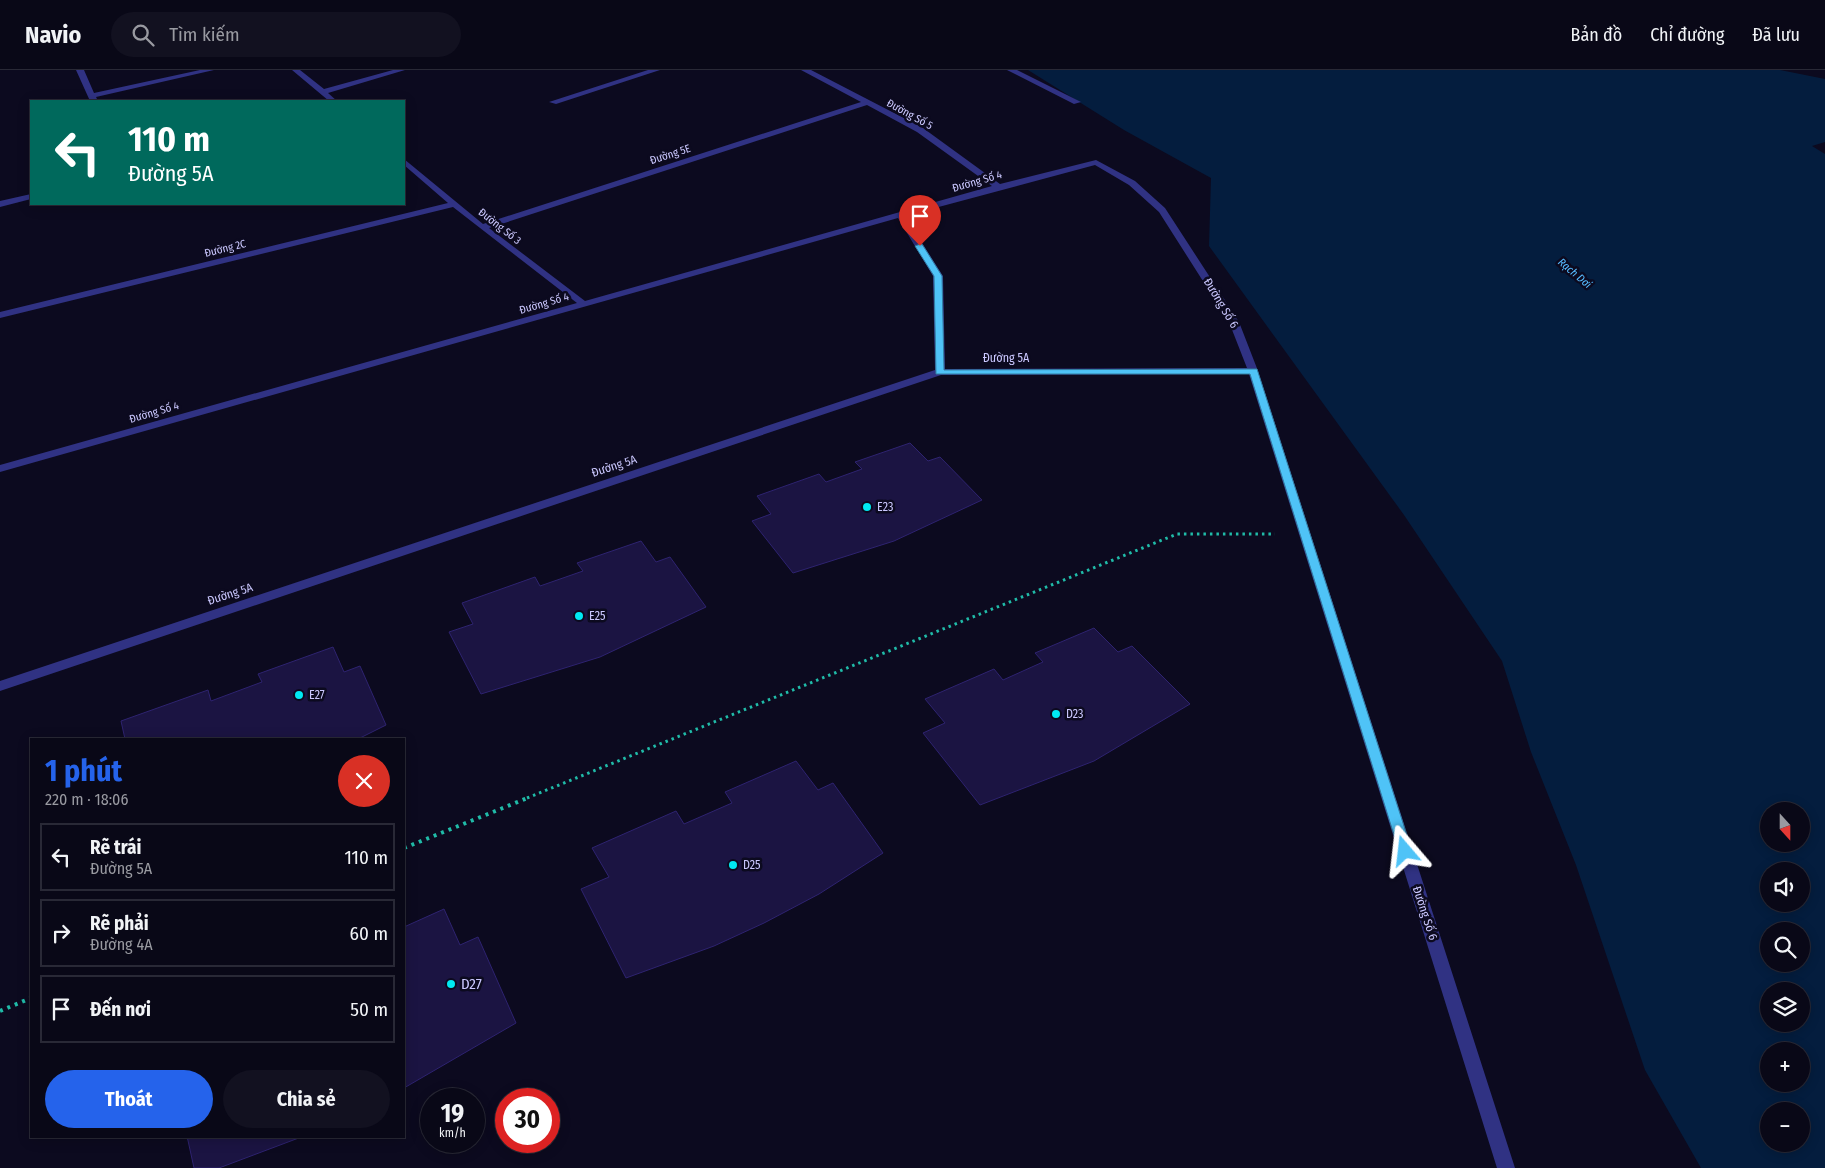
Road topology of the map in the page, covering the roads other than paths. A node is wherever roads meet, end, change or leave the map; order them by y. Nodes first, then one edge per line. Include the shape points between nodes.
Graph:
1 (80, 70) edge
2 (210, 70) edge
3 (296, 70) edge
4 (402, 70) edge
5 (656, 70) edge
6 (805, 70) edge
7 (1011, 70) edge
8 (322, 92) junction
9 (93, 98) edge
10 (332, 100) edge
11 (553, 102) dead end
12 (1077, 102) dead end
13 (866, 103) junction
14 (405, 162) edge
15 (1096, 162) joint
16 (999, 187) junction
17 (30, 197) edge
18 (0, 204) edge
19 (454, 204) junction
20 (901, 216) junction
21 (482, 227) junction
22 (585, 305) junction
23 (0, 315) edge
24 (1254, 371) junction
25 (940, 372) junction
26 (0, 469) edge
27 (0, 686) edge
28 (1506, 1168) edge

1 - 9 street
2 - 9 street
3 - 8 street
4 - 8 street
5 - 11 street
6 - 13 street, Đường Số 5
7 - 12 street
8 - 10 street
13 - 16 street, Đường Số 5 via 920,130
13 - 21 street, Đường 5E
14 - 19 street, Đường Số 3
15 - 16 street, Đường Số 4
15 - 24 street, Đường Số 6 via 1132,183 1162,210 1234,322
16 - 20 street, Đường Số 4
17 - 18 street
19 - 21 street, Đường Số 3
19 - 23 street, Đường 2C
20 - 22 street, Đường Số 4
20 - 25 street via 938,276
21 - 22 street, Đường Số 3
22 - 26 street, Đường Số 4
24 - 25 street, Đường 5A
24 - 28 street, Đường Số 6
25 - 27 street, Đường 5A

